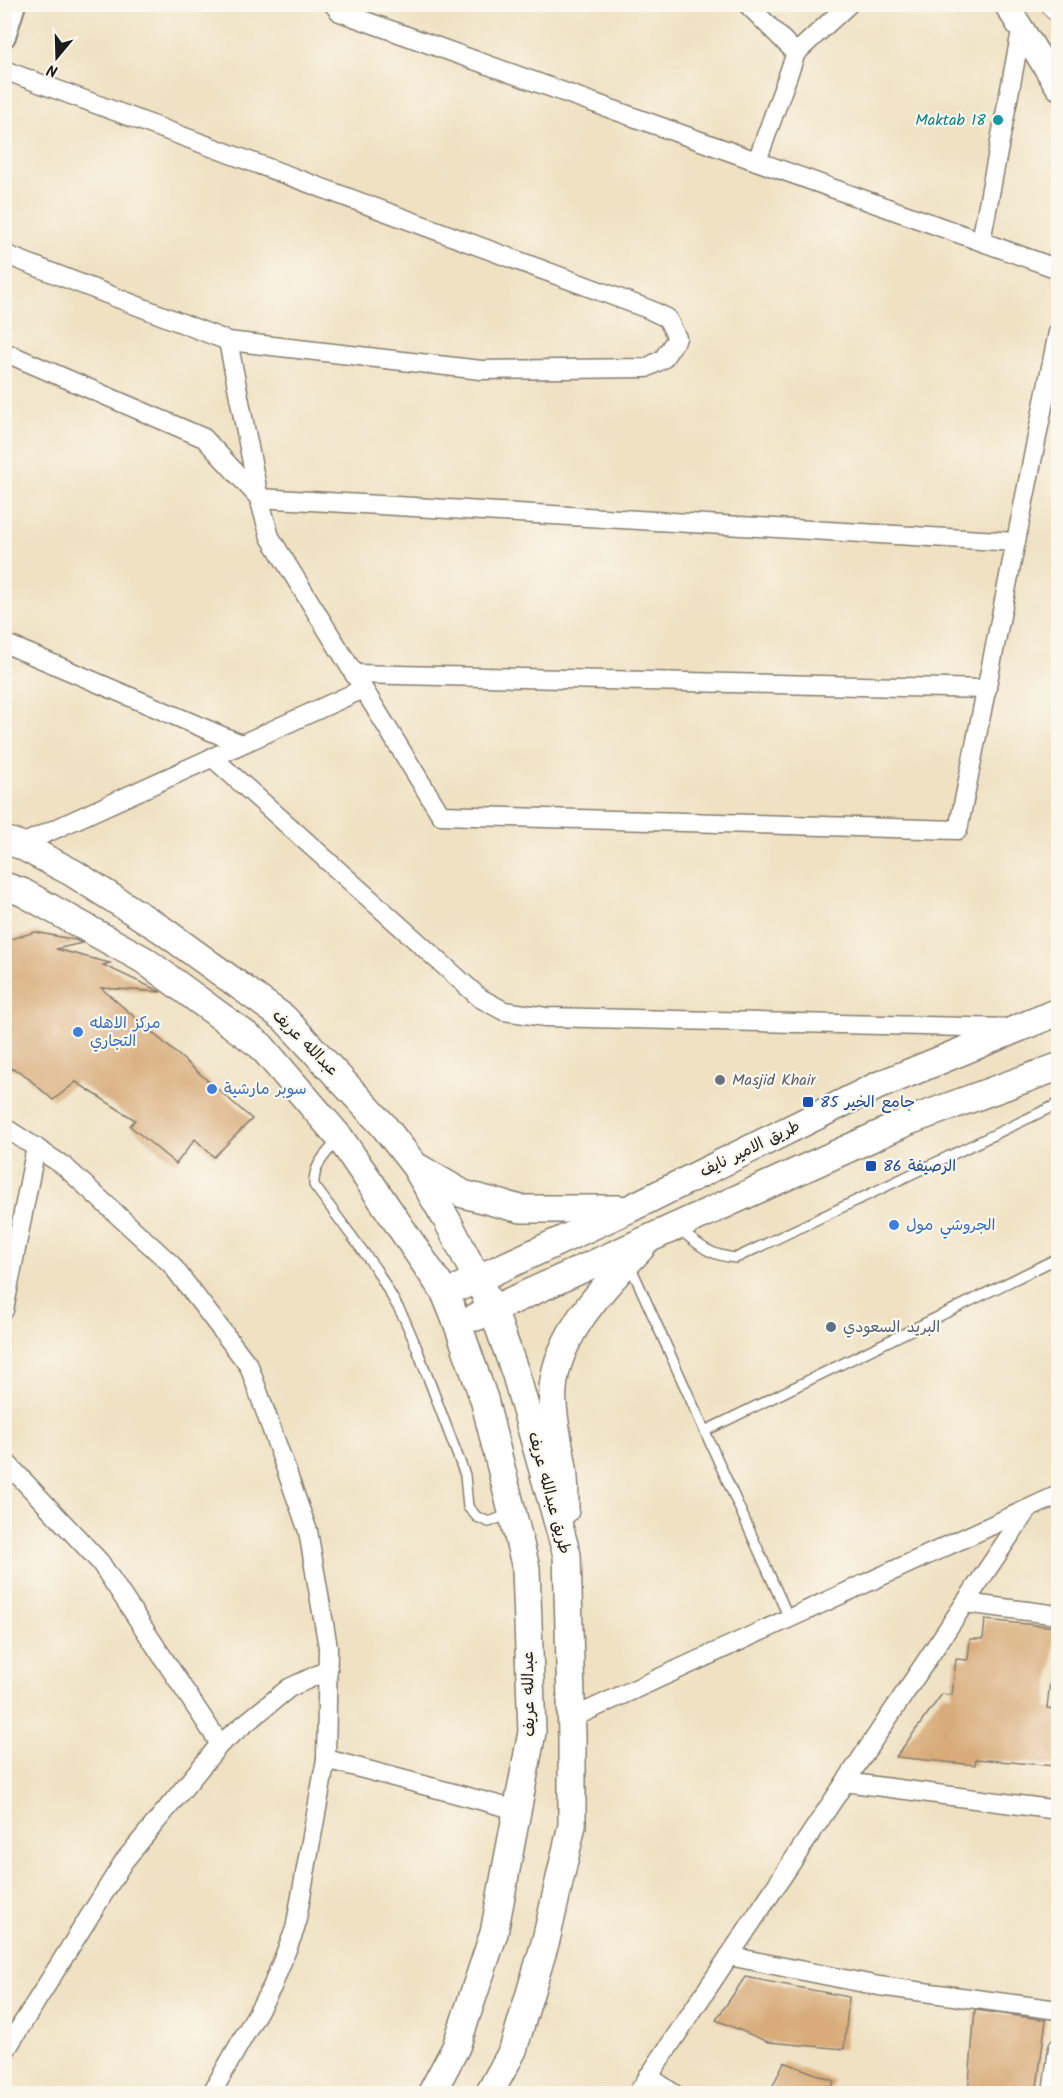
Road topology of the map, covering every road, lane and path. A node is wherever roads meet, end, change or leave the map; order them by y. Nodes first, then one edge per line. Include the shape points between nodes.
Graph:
1 (14, 4) edge
2 (333, 4) edge
3 (747, 4) edge
4 (849, 4) edge
5 (1006, 4) edge
6 (1022, 26) junction
7 (4, 36) edge
8 (796, 53) junction
9 (4, 70) edge
10 (1059, 87) edge
11 (757, 161) junction
12 (981, 241) junction
13 (4, 254) edge
14 (1059, 269) edge
15 (1059, 332) edge
16 (228, 341) junction
17 (4, 352) edge
18 (259, 498) junction
19 (1016, 542) junction
20 (4, 643) edge
21 (358, 681) junction
22 (987, 689) junction
23 (241, 744) junction
24 (212, 757) junction
25 (12, 843) edge
26 (4, 886) edge
27 (1059, 1012) edge
28 (1019, 1028) junction
29 (1059, 1067) edge
30 (1059, 1104) edge
31 (4, 1127) edge
32 (340, 1138) junction
33 (36, 1147) junction
34 (415, 1166) junction
35 (629, 1209) junction
36 (675, 1226) junction
37 (650, 1238) junction
38 (1059, 1258) edge
39 (628, 1261) junction
40 (478, 1279) junction
41 (445, 1293) junction
42 (4, 1310) edge
43 (493, 1310) junction
44 (458, 1324) junction
45 (705, 1431) junction
46 (4, 1460) edge
47 (1059, 1495) edge
48 (1027, 1509) junction
49 (512, 1513) junction
50 (567, 1555) junction
51 (965, 1603) junction
52 (1059, 1615) edge
53 (789, 1618) junction
54 (328, 1670) junction
55 (572, 1718) junction
56 (220, 1744) junction
57 (326, 1759) junction
58 (845, 1782) junction
59 (517, 1810) junction
60 (1059, 1810) edge
61 (729, 1956) junction
62 (1059, 2010) edge
63 (1059, 2048) edge
64 (4, 2053) edge
65 (648, 2076) junction
66 (212, 2094) edge
67 (431, 2094) edge
68 (489, 2094) edge
69 (637, 2094) edge
70 (674, 2094) edge
71 (1052, 2094) edge

1 - 7 street
2 - 11 street via 339,12
3 - 8 street
4 - 8 street
5 - 6 main road
6 - 10 main road
6 - 12 street
8 - 11 street
9 - 16 street via 648,309 667,318 677,338 663,359 646,368 481,370
11 - 12 street
12 - 14 street
13 - 16 street
15 - 19 street
16 - 18 street
17 - 18 street via 204,438
18 - 19 street
18 - 21 street via 270,537
19 - 22 street
20 - 23 street
21 - 22 street
21 - 22 street via 441,815 958,830
21 - 23 street
23 - 24 street
24 - 25 street
24 - 28 street via 480,998 504,1011 546,1017
25 - 34 main road, عبدالله عريف via 73,873 161,929 284,1018 383,1125
26 - 32 main road, عبدالله عريف via 22,892 144,960 261,1046
27 - 28 main road, طريق الامير نايف
28 - 35 main road, طريق الامير نايف via 877,1086
29 - 36 main road via 909,1121
30 - 36 lane via 736,1258 708,1252
31 - 33 street
32 - 41 main road, عبدالله عريف
32 - 49 lane via 317,1165 314,1185 376,1269 404,1318 465,1475 468,1507 489,1522
33 - 42 street
33 - 54 street via 64,1166 171,1264 249,1366 308,1532 328,1647
34 - 35 main road via 463,1194 521,1209
34 - 40 main road, عبدالله عريف
35 - 40 main road, طريق الامير نايف
36 - 37 main road
37 - 39 main road
37 - 43 main road
38 - 45 lane
39 - 45 lane
39 - 50 main road via 576,1323 555,1371 552,1403 564,1472
40 - 41 main road, طريق الامير نايف
40 - 43 main road, عبدالله عريف
41 - 44 main road
43 - 44 main road
43 - 50 main road, طريق عبدالله عريف via 516,1375
44 - 49 main road, عبدالله عريف via 484,1399
45 - 53 lane
46 - 56 street via 100,1562
47 - 48 street
48 - 51 street
48 - 53 street
49 - 59 main road, عبدالله عريف via 526,1568 532,1732
50 - 55 main road, طريق عبدالله عريف
51 - 52 street
51 - 58 street
53 - 55 street
54 - 56 street via 289,1688
54 - 57 street
55 - 68 main road via 572,1825 546,1940 513,2050
56 - 64 street via 124,1861
57 - 59 street
57 - 66 street via 295,1929 272,1987
58 - 60 street
58 - 61 street
59 - 67 main road, عبدالله عريف via 494,1933 456,2047
61 - 62 street via 879,1986
61 - 65 street
63 - 71 street
65 - 69 street
65 - 70 street

